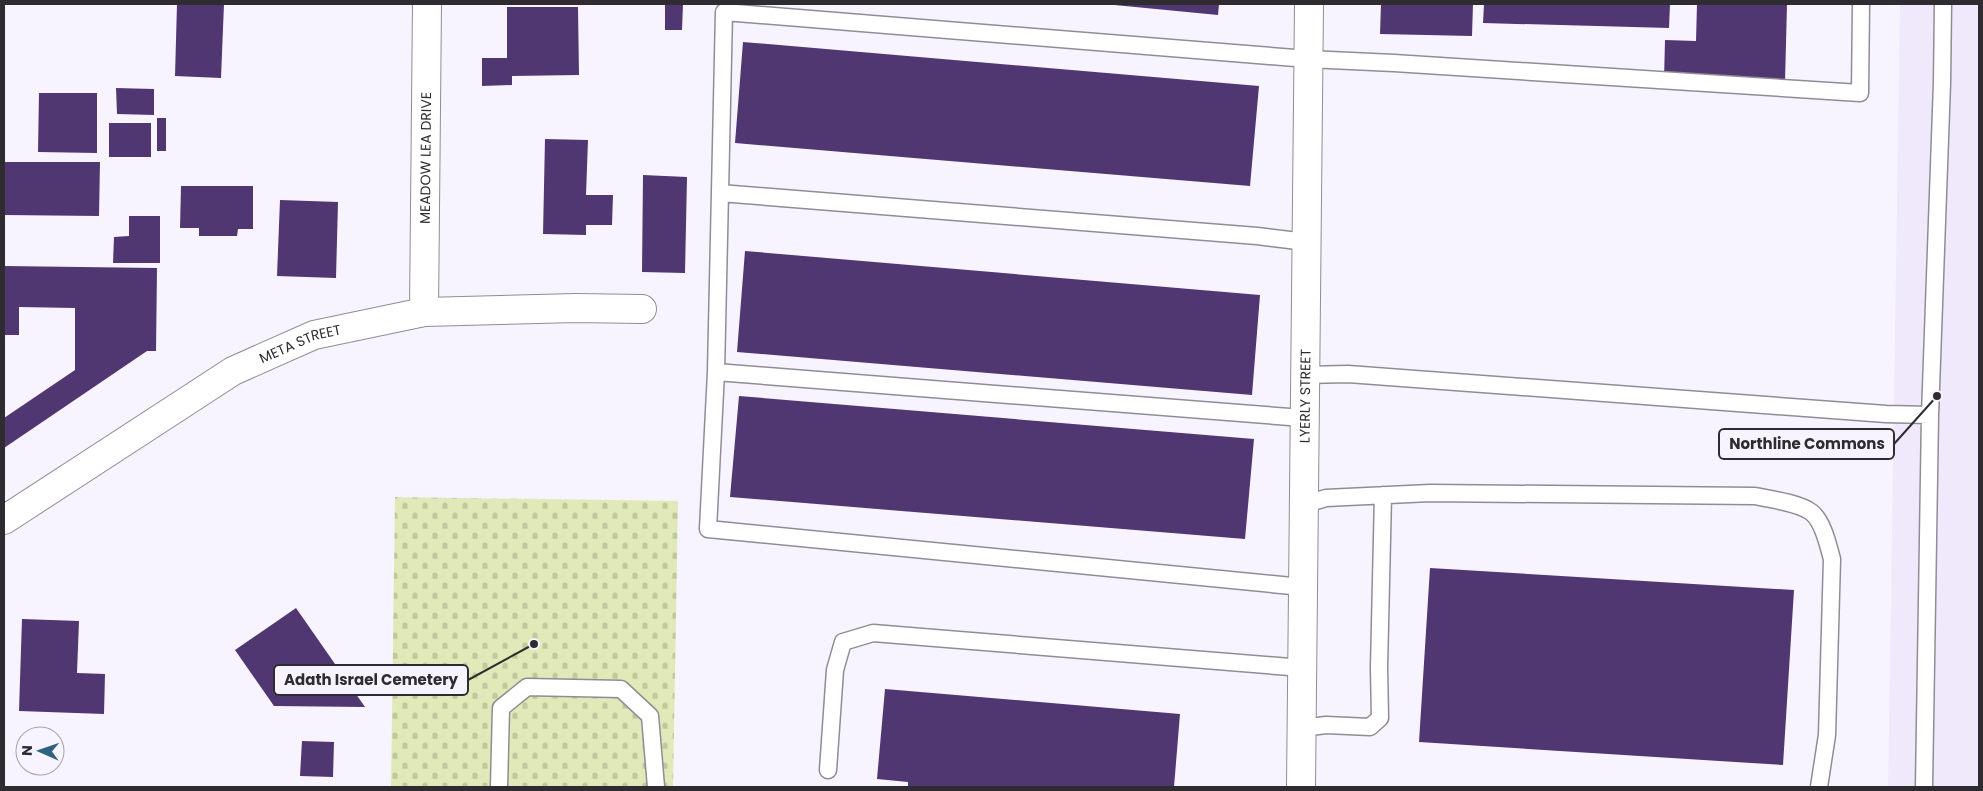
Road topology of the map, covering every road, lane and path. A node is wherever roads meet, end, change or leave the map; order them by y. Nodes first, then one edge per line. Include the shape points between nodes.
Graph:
1 (427, 4) edge
2 (1309, 4) edge
3 (1861, 4) edge
4 (1943, 4) edge
5 (1308, 59) junction
6 (720, 193) junction
7 (1306, 242) junction
8 (642, 309) dead end
9 (424, 312) junction
10 (716, 372) junction
11 (1304, 375) junction
12 (1930, 415) junction
13 (1303, 418) junction
14 (1383, 494) junction
15 (1303, 505) junction
16 (4, 520) edge
17 (1302, 588) junction
18 (1302, 668) junction
19 (1302, 728) junction
20 (828, 770) dead end
21 (499, 787) edge
22 (656, 787) edge
23 (1301, 787) edge
24 (1819, 787) edge
25 (1924, 787) edge

1 - 9 street, MEADOW LEA DRIVE
2 - 5 street, LYERLY STREET
3 - 5 lane via 1860,93
4 - 12 lane
5 - 6 lane via 724,12
5 - 7 street, LYERLY STREET
6 - 7 lane
6 - 10 lane
7 - 11 street, LYERLY STREET
8 - 9 street, META STREET
9 - 16 street, META STREET via 314,335 233,371
10 - 13 lane
10 - 17 lane via 708,529
11 - 12 lane via 1348,374
11 - 13 street, LYERLY STREET
12 - 25 lane
13 - 15 street, LYERLY STREET
14 - 15 lane via 1326,498
14 - 19 lane via 1380,718 1370,727 1326,725
14 - 24 lane via 1755,496 1812,513 1824,532 1832,558 1828,726
15 - 17 street, LYERLY STREET
17 - 18 street, LYERLY STREET
18 - 19 street, LYERLY STREET
18 - 20 lane via 874,633 843,642 835,670
19 - 23 street, LYERLY STREET
21 - 22 lane via 501,708 527,687 621,689 650,716

